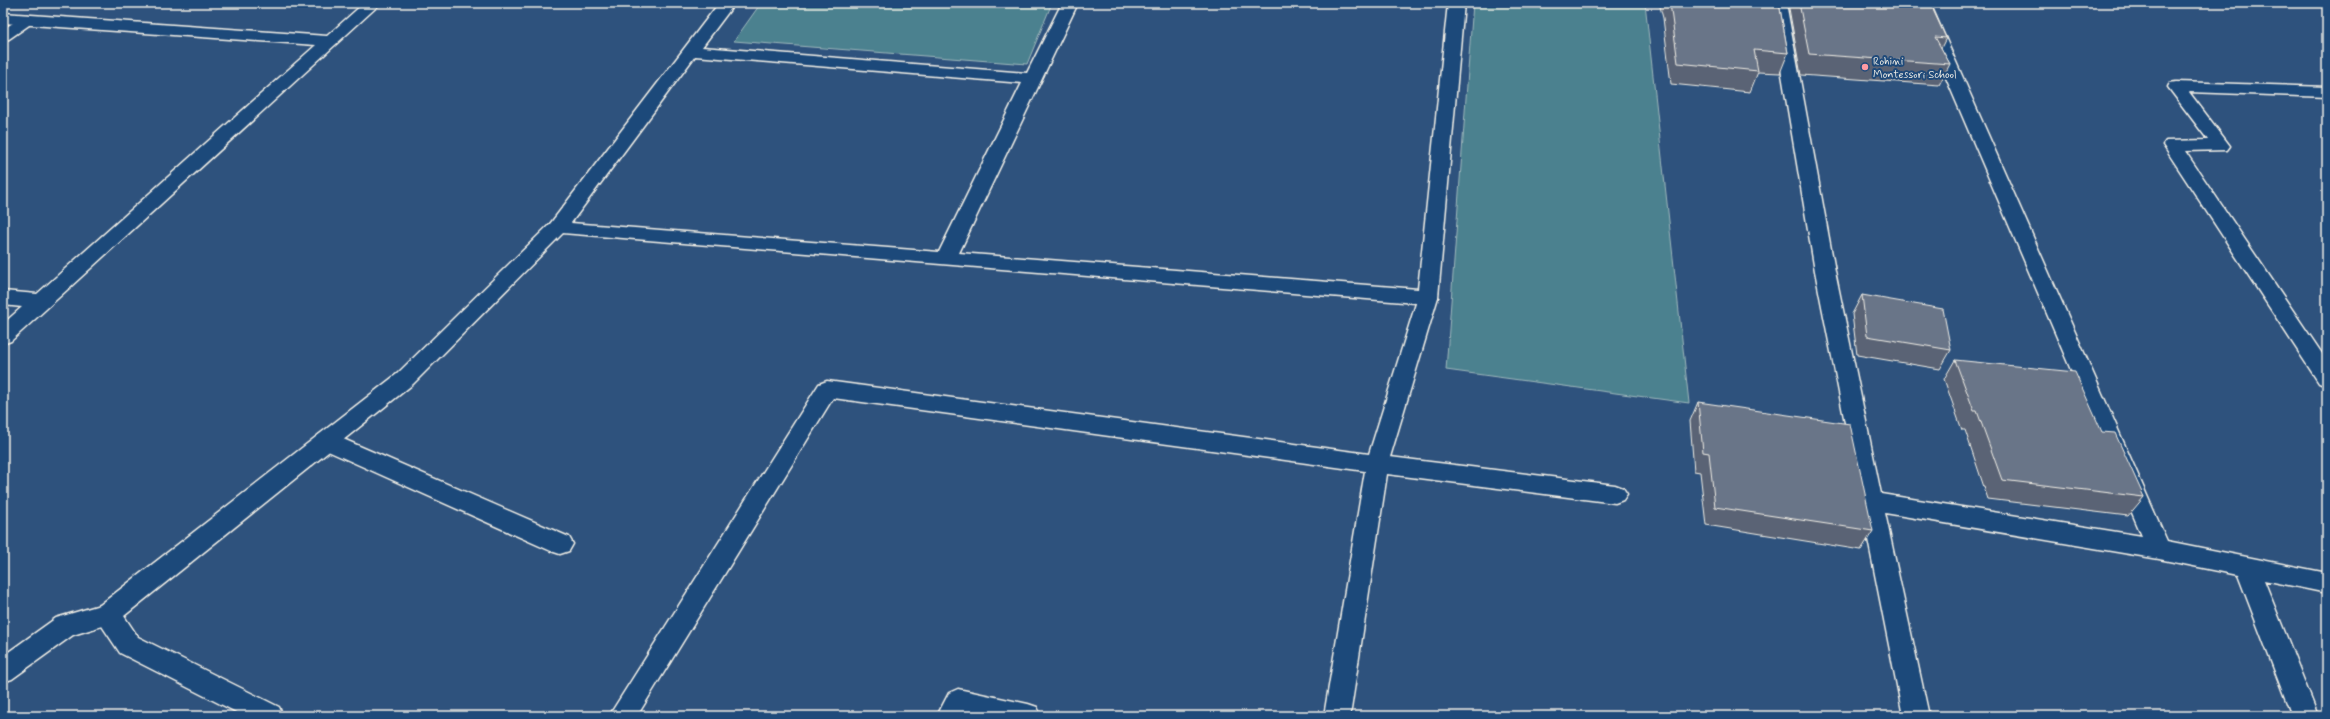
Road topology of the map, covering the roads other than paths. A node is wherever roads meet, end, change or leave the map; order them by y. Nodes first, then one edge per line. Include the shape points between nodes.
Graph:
1 (373, 3) edge
2 (727, 3) edge
3 (1070, 3) edge
4 (1456, 3) edge
5 (1778, 3) edge
6 (1918, 3) edge
7 (3, 18) edge
8 (27, 20) junction
9 (3, 36) edge
10 (331, 41) junction
11 (691, 51) junction
12 (1033, 79) junction
13 (2327, 92) edge
14 (557, 228) junction
15 (946, 259) junction
16 (1428, 297) junction
17 (3, 298) edge
18 (42, 301) junction
19 (3, 336) edge
20 (2327, 378) edge
21 (327, 441) junction
22 (1377, 464) junction
23 (1615, 494) dead end
24 (1870, 502) junction
25 (560, 544) dead end
26 (2159, 549) junction
27 (2247, 567) junction
28 (2327, 583) edge
29 (108, 614) junction
30 (3, 671) edge
31 (241, 710) edge
32 (270, 716) edge
33 (622, 716) edge
34 (950, 716) edge
35 (1028, 716) edge
36 (1337, 716) edge
37 (1916, 716) edge
38 (2305, 716) edge

1 - 10 street
2 - 11 street
3 - 12 street
4 - 16 street
5 - 24 lane via 1800,145
6 - 26 lane
7 - 8 street
8 - 9 lane
8 - 10 street
10 - 18 street
11 - 12 street
11 - 14 street
12 - 15 street
13 - 20 lane via 2176,87 2221,146 2172,145
14 - 15 street
14 - 21 lane via 405,379
15 - 16 street
16 - 22 lane
17 - 18 street
18 - 19 street
21 - 25 street
21 - 29 lane
22 - 23 lane
22 - 33 lane via 827,389
22 - 36 lane
24 - 26 lane
24 - 37 lane
26 - 27 lane
27 - 28 lane
27 - 38 lane
29 - 30 lane via 65,626
29 - 31 lane via 129,645
31 - 32 lane
34 - 35 lane via 958,700

